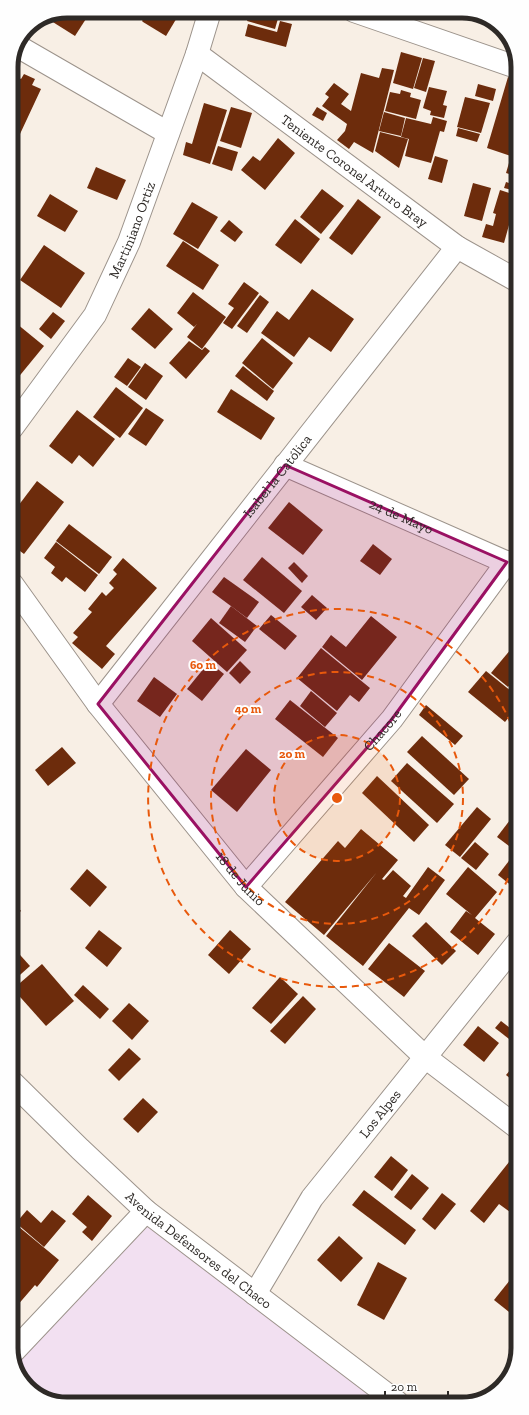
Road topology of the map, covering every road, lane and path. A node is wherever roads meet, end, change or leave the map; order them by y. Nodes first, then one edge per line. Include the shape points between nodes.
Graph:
1 (208, 18) edge
2 (374, 18) edge
3 (22, 49) edge
4 (197, 54) junction
5 (511, 65) edge
6 (168, 133) junction
7 (457, 247) junction
8 (511, 277) edge
9 (18, 420) edge
10 (285, 465) junction
11 (511, 565) edge
12 (511, 566) edge
13 (18, 592) edge
14 (98, 704) junction
15 (246, 887) junction
16 (511, 950) edge
17 (425, 1057) junction
18 (18, 1088) edge
19 (511, 1123) edge
20 (146, 1211) junction
21 (256, 1294) junction
22 (18, 1347) edge
23 (390, 1397) edge

1 - 4 street, Martiniano Ortiz
2 - 5 street
3 - 6 street
4 - 6 street, Martiniano Ortiz
4 - 7 street, Teniente Coronel Arturo Bray
6 - 9 street, Martiniano Ortiz via 129,242 96,315
7 - 8 street, Teniente Coronel Arturo Bray
7 - 10 street, Isabel la Católica
10 - 11 street, 24 de Mayo
10 - 14 street, Isabel la Católica
12 - 15 street, Chacore via 392,719
13 - 14 street, 18 de Junio
14 - 15 street, 18 de Junio
15 - 17 street, 18 de Junio
16 - 17 street, Los Alpes
17 - 19 street, 18 de Junio
17 - 21 street, Los Alpes via 312,1198
18 - 20 street, Avenida Defensores del Chaco
20 - 21 street, Avenida Defensores del Chaco
20 - 22 street
21 - 23 street, Avenida Defensores del Chaco

